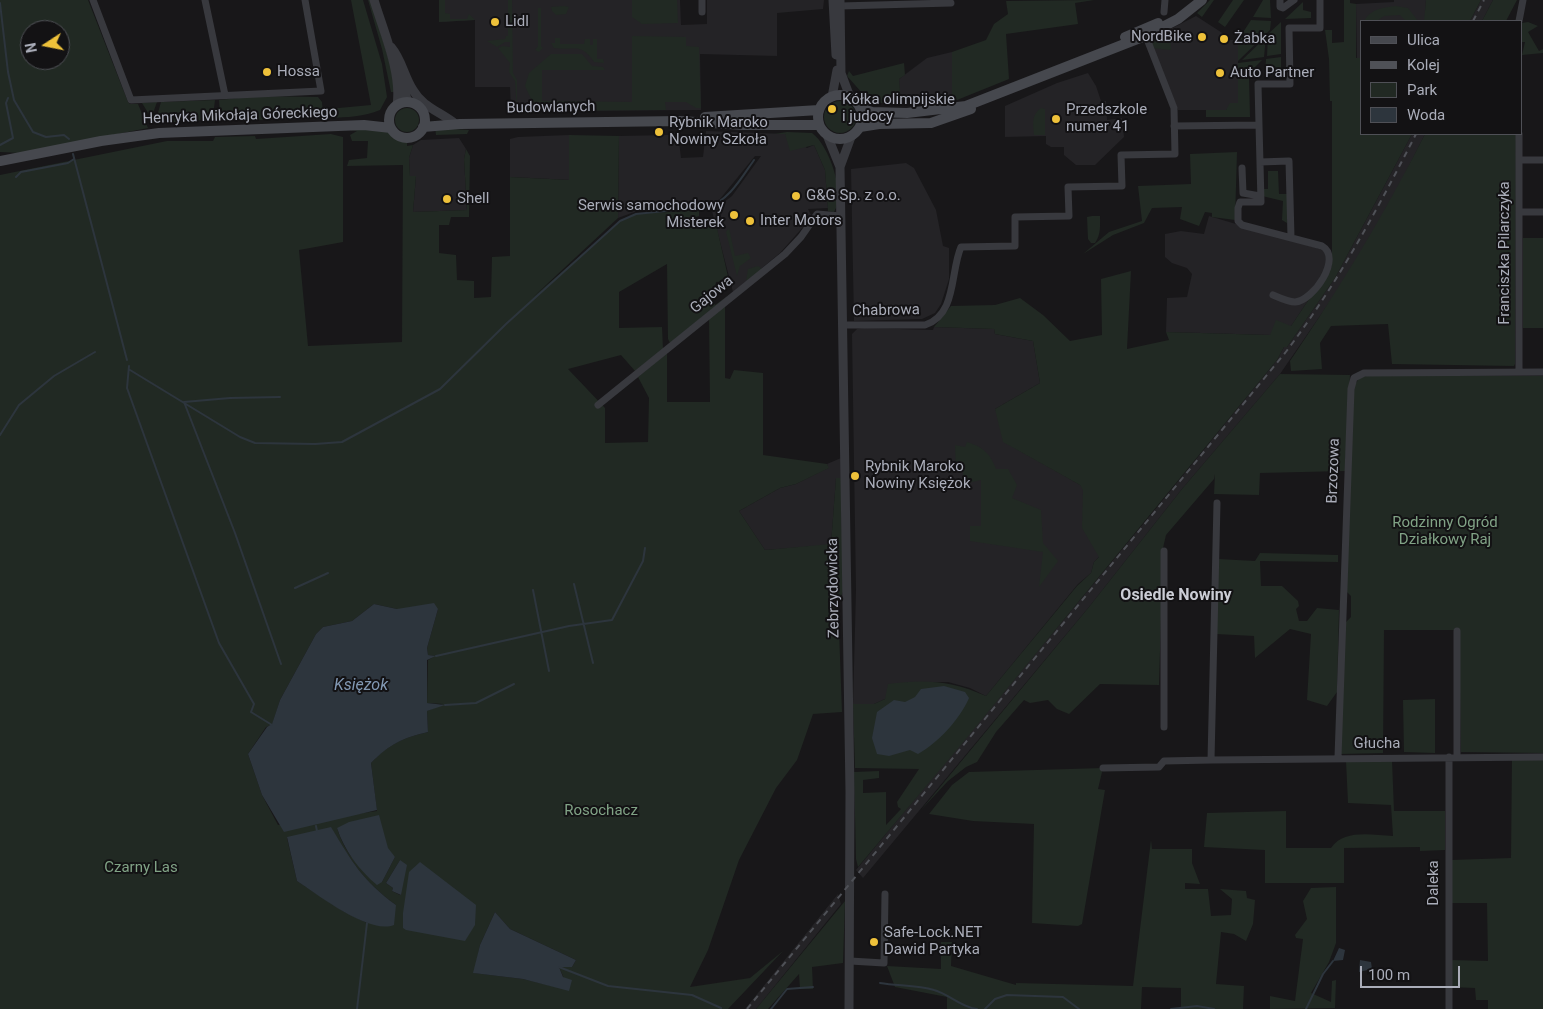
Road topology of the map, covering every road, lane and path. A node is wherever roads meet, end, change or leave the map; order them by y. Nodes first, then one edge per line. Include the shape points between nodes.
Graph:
1 (93, 0) edge
2 (205, 0) edge
3 (305, 0) edge
4 (374, 0) edge
5 (702, 0) edge
6 (1164, 0) edge
7 (1192, 0) edge
8 (1202, 0) edge
9 (1280, 0) edge
10 (1294, 0) edge
11 (1320, 0) edge
12 (1523, 0) edge
13 (838, 2) edge
14 (951, 3) dead end
15 (702, 12) dead end
16 (1164, 12) dead end
17 (1519, 20) edge
18 (1144, 33) junction
19 (387, 42) junction
20 (394, 63) junction
21 (225, 95) junction
22 (832, 97) junction
23 (850, 97) junction
24 (994, 97) junction
25 (408, 102) junction
26 (397, 105) junction
27 (860, 108) junction
28 (819, 110) junction
29 (389, 116) junction
30 (424, 116) junction
31 (680, 121) junction
32 (456, 123) junction
33 (364, 125) junction
34 (819, 125) junction
35 (1259, 125) junction
36 (1174, 126) junction
37 (423, 127) junction
38 (860, 127) junction
39 (391, 128) junction
40 (827, 135) junction
41 (1519, 135) edge
42 (851, 136) junction
43 (1519, 160) junction
44 (1543, 160) edge
45 (0, 161) edge
46 (1260, 162) junction
47 (840, 167) junction
48 (1242, 168) dead end
49 (1260, 196) junction
50 (1519, 212) junction
51 (1543, 212) edge
52 (841, 216) junction
53 (1291, 237) junction
54 (1273, 295) dead end
55 (843, 325) junction
56 (1519, 371) junction
57 (1543, 372) edge
58 (598, 405) dead end
59 (1217, 503) dead end
60 (1164, 551) dead end
61 (1457, 631) dead end
62 (1164, 727) dead end
63 (1338, 757) junction
64 (1453, 757) junction
65 (1543, 757) edge
66 (1211, 760) junction
67 (1103, 768) dead end
68 (885, 894) dead end
69 (850, 961) junction
70 (849, 1009) edge
71 (1449, 1009) edge

1 - 21 street via 131,100
2 - 21 street
3 - 21 street via 321,91
4 - 19 street
5 - 15 street
6 - 16 street
7 - 18 main road
8 - 18 main road via 1178,19
9 - 10 street via 1280,6 1284,8
11 - 35 street via 1320,28 1289,28 1290,84 1258,84
12 - 17 street
13 - 14 street
13 - 22 street via 837,79
13 - 23 street via 841,73
18 - 24 main road via 1079,58
18 - 36 street, Chabrowa via 1174,108
19 - 20 street
19 - 32 street via 397,54 420,99
20 - 25 street
20 - 26 street
22 - 23 main road
22 - 28 main road
23 - 27 main road
24 - 27 main road via 966,106 926,112 875,112
24 - 38 main road via 938,122
25 - 26 main road
25 - 30 main road via 418,106
26 - 29 main road
27 - 38 main road
28 - 31 main road, Budowlanych
28 - 34 main road
29 - 33 main road, Henryka Mikołaja Góreckiego
29 - 39 main road
30 - 32 main road
30 - 37 main road
31 - 32 main road, Budowlanych
31 - 34 main road, Budowlanych
32 - 37 main road, Budowlanych
33 - 39 main road, Henryka Mikołaja Góreckiego
33 - 45 main road, Henryka Mikołaja Góreckiego via 159,133
34 - 40 main road
35 - 36 street
35 - 46 street
36 - 55 street, Chabrowa via 1175,154 1121,155 1122,186 1068,186 1069,216 1015,217 1015,246 961,247 949,301 935,322 925,325
37 - 39 main road via 418,134 407,137
38 - 42 main road
40 - 42 main road via 837,139
40 - 47 street, Zebrzydowicka
41 - 43 street, Franciszka Pilarczyka
42 - 47 street, Zebrzydowicka
43 - 44 street
43 - 50 street, Franciszka Pilarczyka
46 - 49 street
46 - 53 street via 1289,161
47 - 52 street, Zebrzydowicka
48 - 49 street via 1243,193
49 - 53 street via 1261,202 1239,204 1238,221 1242,225
50 - 51 street
50 - 56 street, Franciszka Pilarczyka
52 - 55 street, Zebrzydowicka
52 - 58 street, Gajowa via 817,214 785,254
53 - 54 street via 1326,248 1331,258 1329,266 1306,299 1293,302
55 - 69 street, Zebrzydowicka
56 - 57 street, Brzozowa
56 - 63 street, Brzozowa via 1364,373 1354,378 1351,389
59 - 66 street
60 - 62 street
61 - 64 street, Daleka
63 - 64 street, Głucha
63 - 66 street, Głucha
64 - 65 street, Głucha
64 - 71 street, Daleka
66 - 67 street, Głucha via 1164,761 1160,767
68 - 69 street via 884,963
69 - 70 street, Zebrzydowicka

